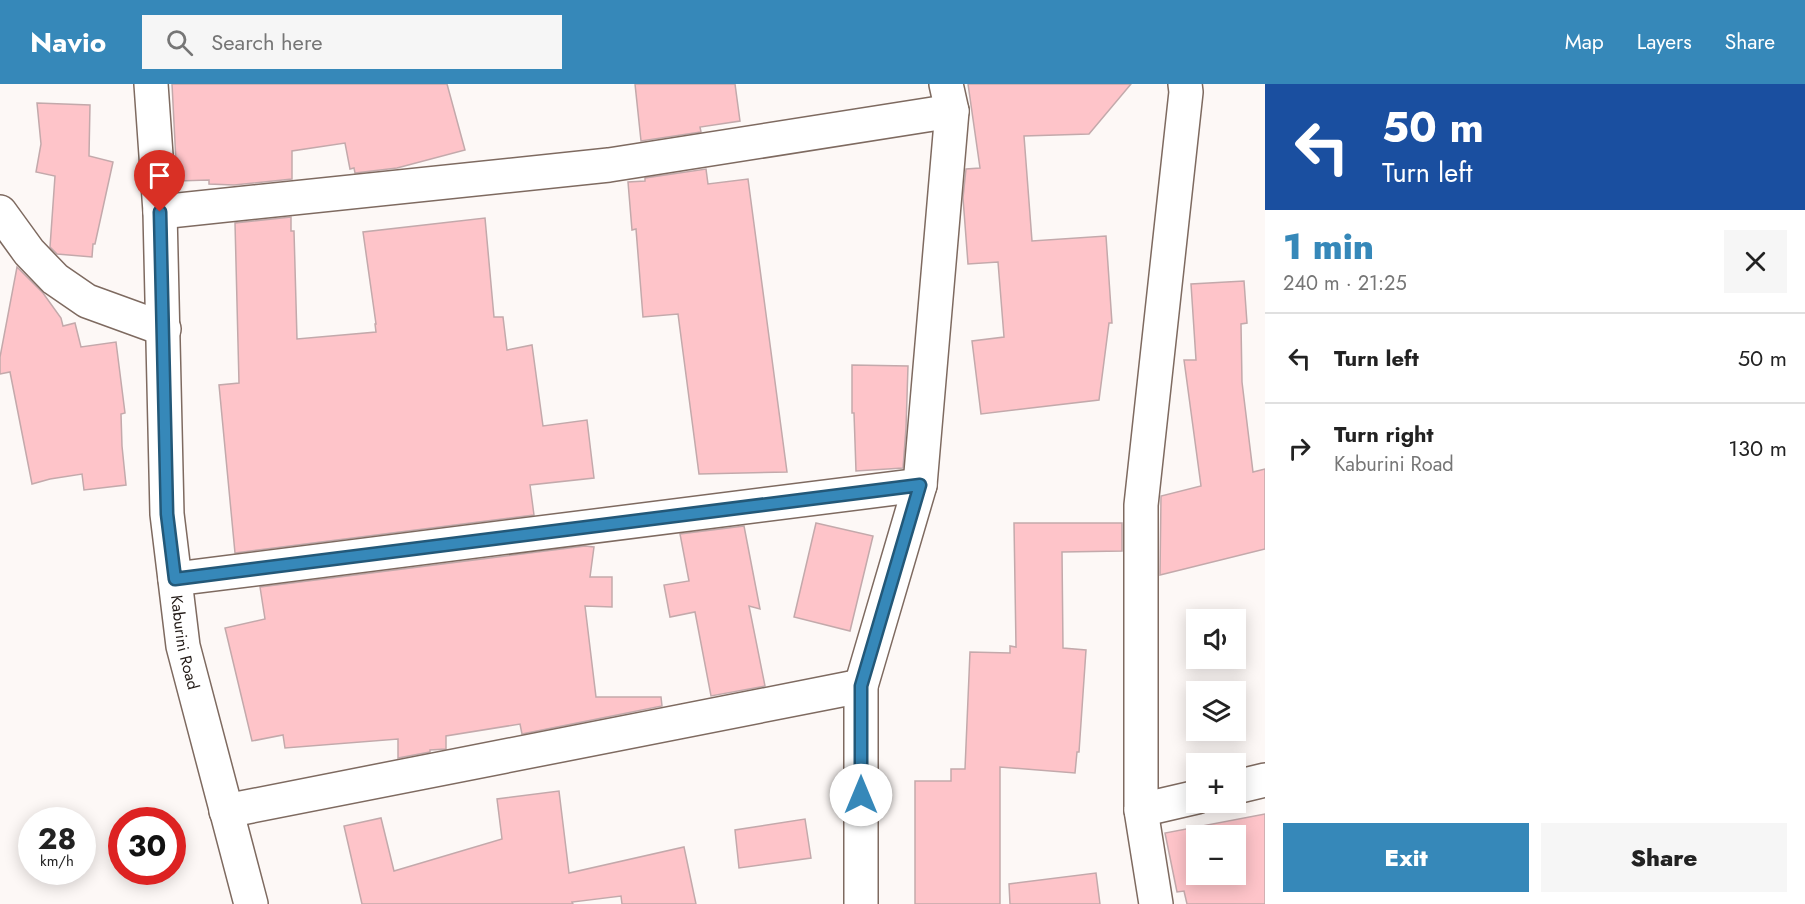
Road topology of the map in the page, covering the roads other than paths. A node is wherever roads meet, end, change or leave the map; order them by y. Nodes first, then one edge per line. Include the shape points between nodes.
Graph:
1 (151, 84) edge
2 (1195, 87) edge
3 (949, 97) edge
4 (0, 212) edge
5 (160, 212) junction
6 (164, 329) junction
7 (920, 485) junction
8 (175, 579) junction
9 (861, 686) junction
10 (1265, 780) edge
11 (1246, 785) edge
12 (1186, 800) edge
13 (1141, 810) junction
14 (226, 811) junction
15 (251, 904) edge
16 (861, 904) edge
17 (1156, 904) edge

1 - 5 street, Kaburini Road
2 - 13 street via 1141,504
3 - 5 street via 609,165
3 - 7 street
4 - 6 street via 29,252 63,285 87,302
5 - 6 street, Kaburini Road
6 - 8 street, Kaburini Road via 167,514
7 - 8 street
7 - 9 street
8 - 14 street, Kaburini Road via 183,646
9 - 14 street
9 - 16 street
10 - 11 street
12 - 13 street
13 - 17 street
14 - 15 street, Kaburini Road

